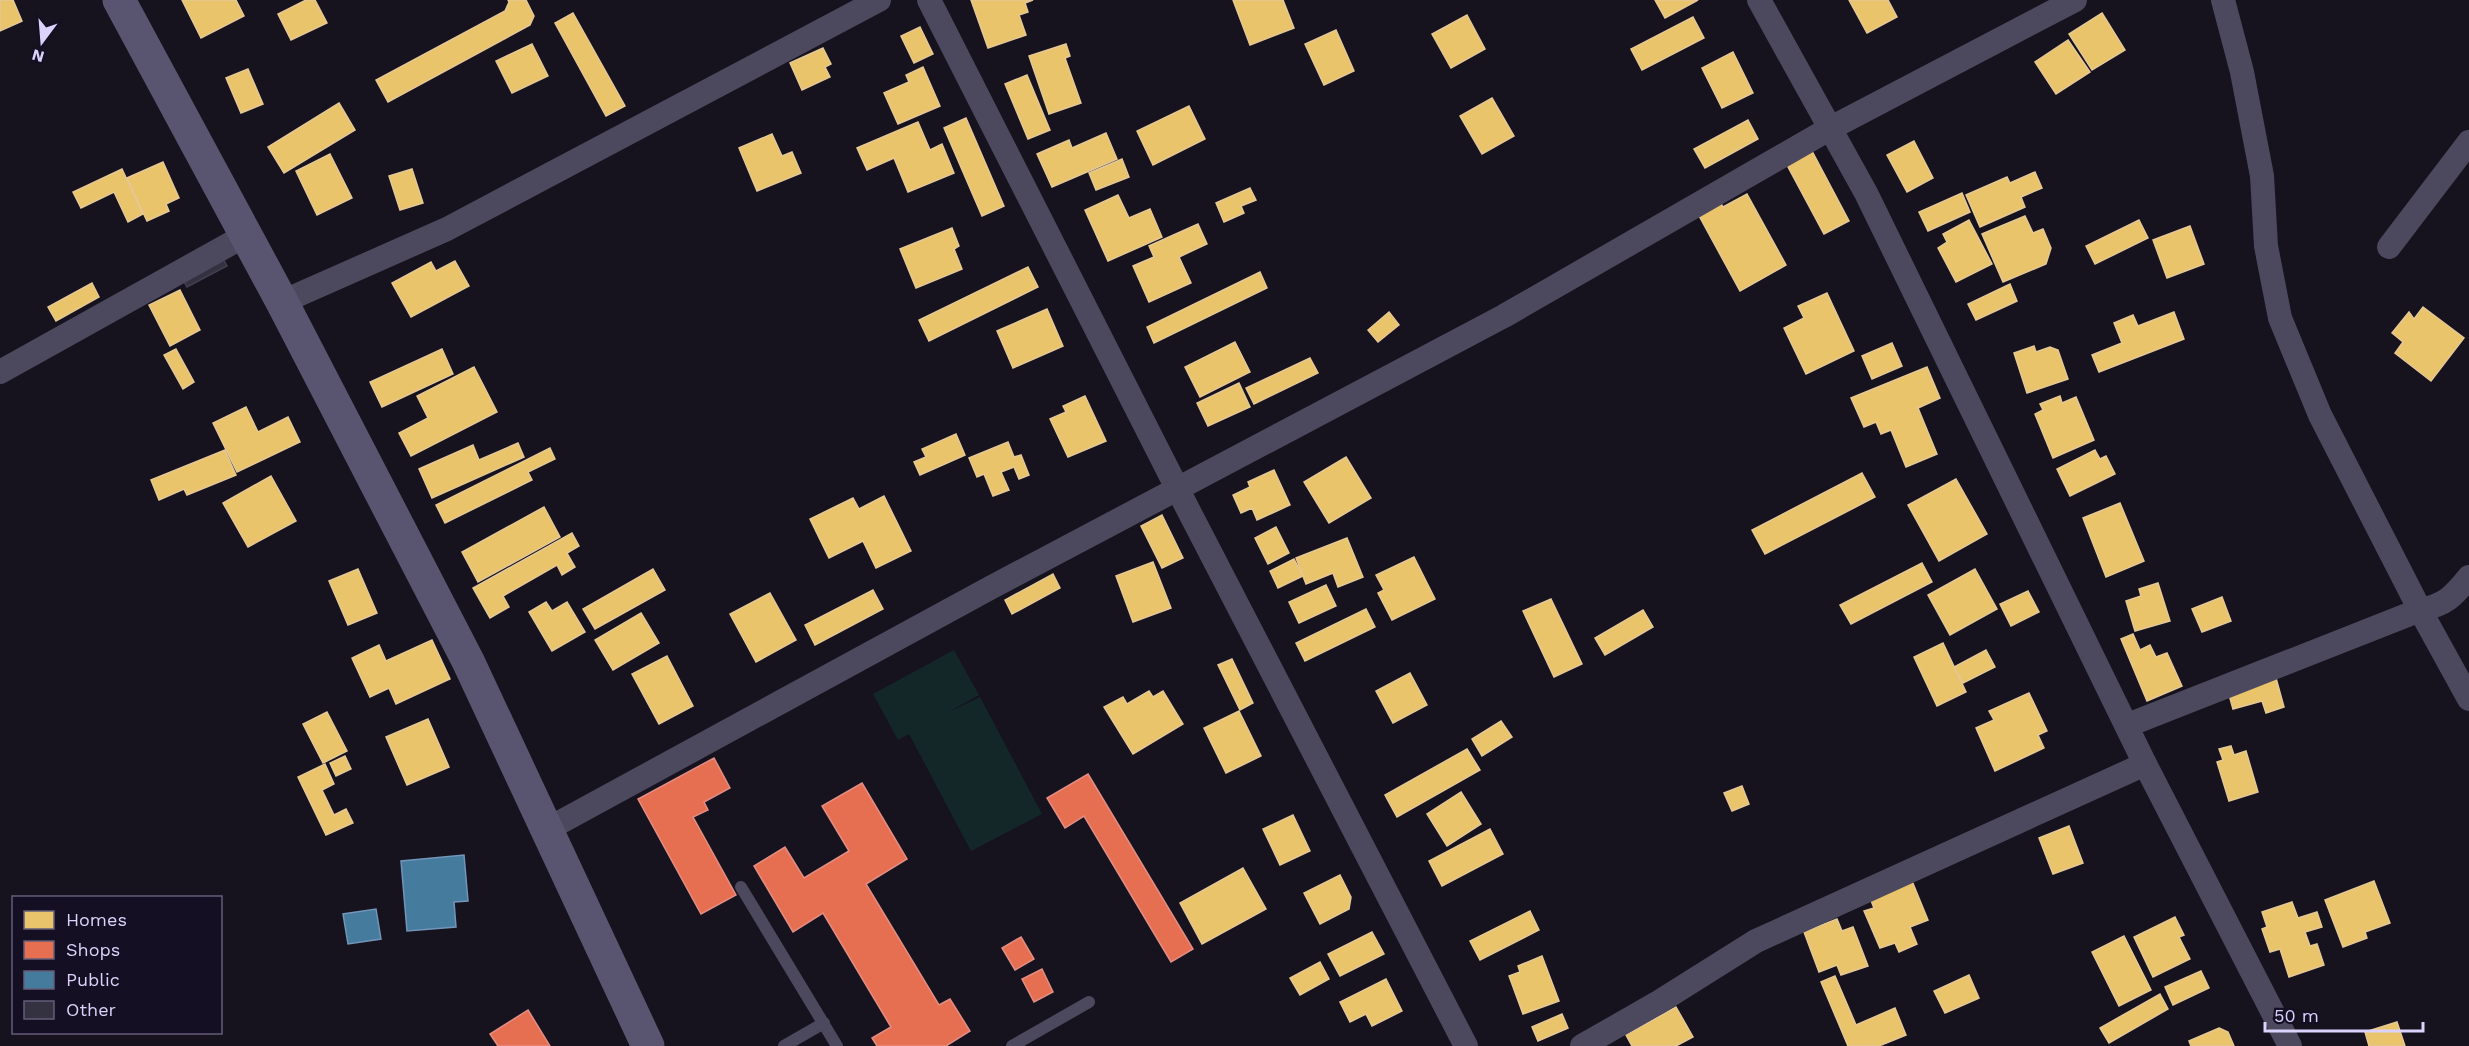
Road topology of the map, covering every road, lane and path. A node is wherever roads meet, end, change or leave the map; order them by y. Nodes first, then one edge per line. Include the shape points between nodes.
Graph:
1 (119, 0) edge
2 (879, 0) edge
3 (929, 0) edge
4 (1759, 0) edge
5 (2075, 0) edge
6 (2223, 0) edge
7 (1829, 129) junction
8 (2469, 141) edge
9 (246, 235) junction
10 (2389, 247) dead end
11 (282, 302) junction
12 (0, 372) edge
13 (1178, 490) junction
14 (2469, 577) edge
15 (2420, 610) junction
16 (2469, 699) edge
17 (2128, 725) junction
18 (2145, 764) junction
19 (546, 830) junction
20 (741, 887) dead end
21 (1089, 1002) dead end
22 (824, 1023) junction
23 (648, 1046) edge
24 (784, 1046) edge
25 (837, 1046) edge
26 (1012, 1046) edge
27 (1466, 1046) edge
28 (1582, 1046) edge
29 (2290, 1046) edge

1 - 9 street
2 - 11 street via 447,228
3 - 13 street
4 - 7 street
5 - 7 street
6 - 15 street via 2262,176 2266,246 2280,318 2320,415
7 - 13 street via 1504,316
7 - 17 street via 1866,193
8 - 10 street
9 - 11 street
9 - 12 street
11 - 19 street via 468,661
13 - 19 street
13 - 27 street
14 - 15 street via 2453,597 2438,607
15 - 16 street
15 - 17 street
17 - 18 street
18 - 28 street via 1756,941
18 - 29 street
19 - 23 street
20 - 22 lane
21 - 26 lane
22 - 24 lane
22 - 25 lane

